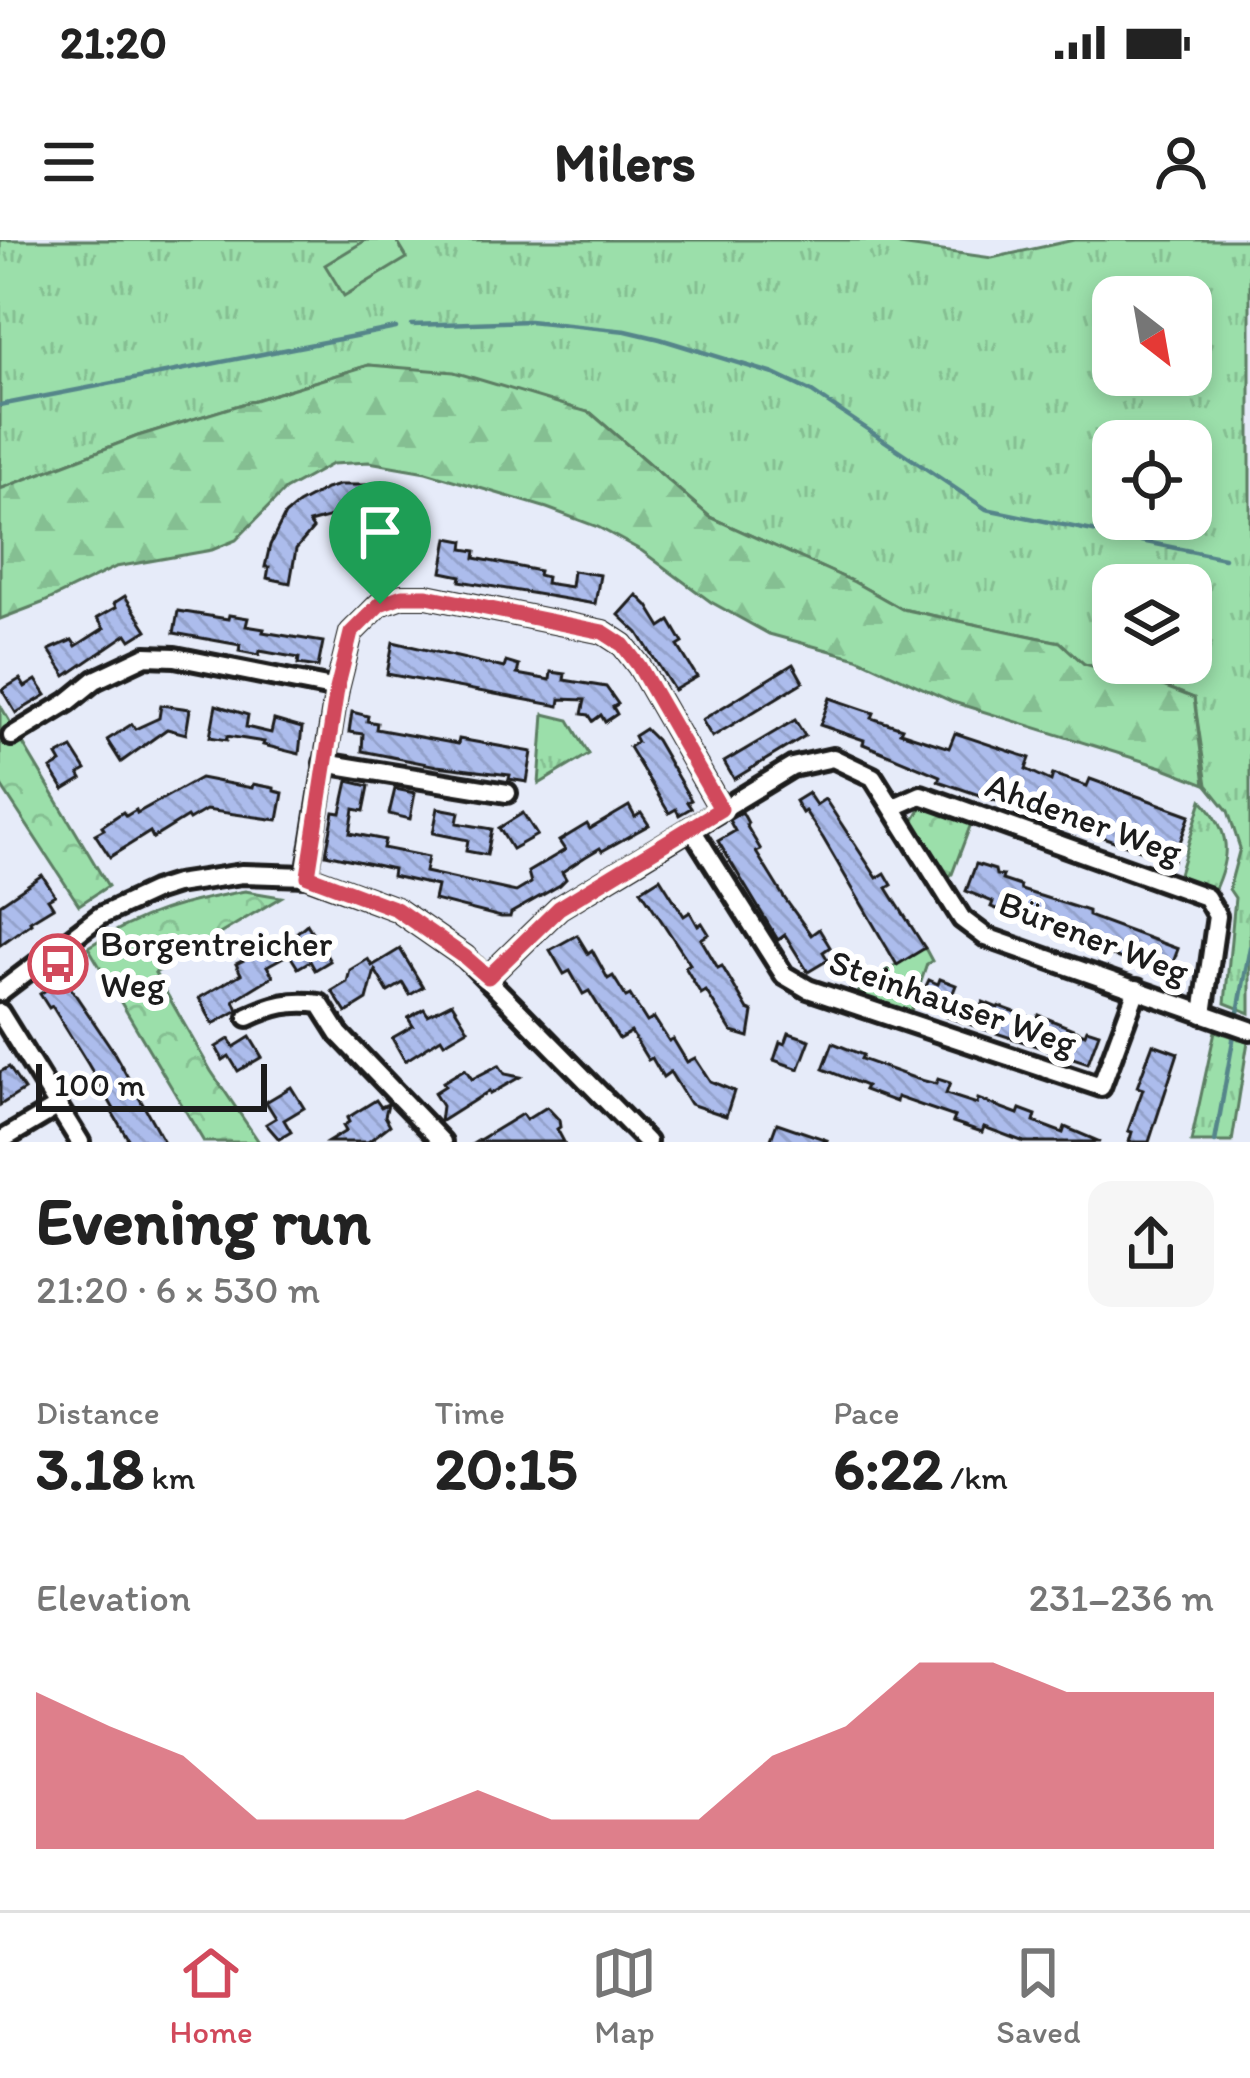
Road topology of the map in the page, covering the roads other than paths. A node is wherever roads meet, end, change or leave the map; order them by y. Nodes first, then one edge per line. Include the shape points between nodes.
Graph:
1 (337, 689) junction
2 (11, 736) dead end
3 (324, 763) junction
4 (507, 793) dead end
5 (894, 807) junction
6 (721, 809) junction
7 (691, 828) junction
8 (308, 876) junction
9 (488, 977) junction
10 (1137, 989) junction
11 (0, 992) edge
12 (0, 1013) edge
13 (1203, 1014) junction
14 (248, 1017) dead end
15 (1241, 1026) edge
16 (57, 1107) junction
17 (0, 1142) edge
18 (80, 1142) edge
19 (442, 1142) edge
20 (647, 1142) edge

1 - 2 street via 146,656
1 - 3 street
1 - 6 street via 351,633 380,604 402,596 603,632 639,666
3 - 4 street
3 - 8 street
5 - 6 street, Bürener Weg via 873,777 833,758 793,767
5 - 10 street, Bürener Weg via 962,919 986,937
5 - 13 street, Ahdener Weg via 921,795 1206,897 1217,916
6 - 7 street, Bürener Weg
7 - 9 street, Bürener Weg via 559,908
7 - 10 street, Steinhauser Weg via 784,975 808,988 1101,1087
8 - 9 street via 396,909
8 - 11 street via 226,876 154,891 100,916
9 - 20 street
10 - 13 street, Bürener Weg
12 - 16 street
13 - 15 street, Bürener Weg
14 - 19 street via 298,1000 320,1004
16 - 17 street
16 - 18 street

